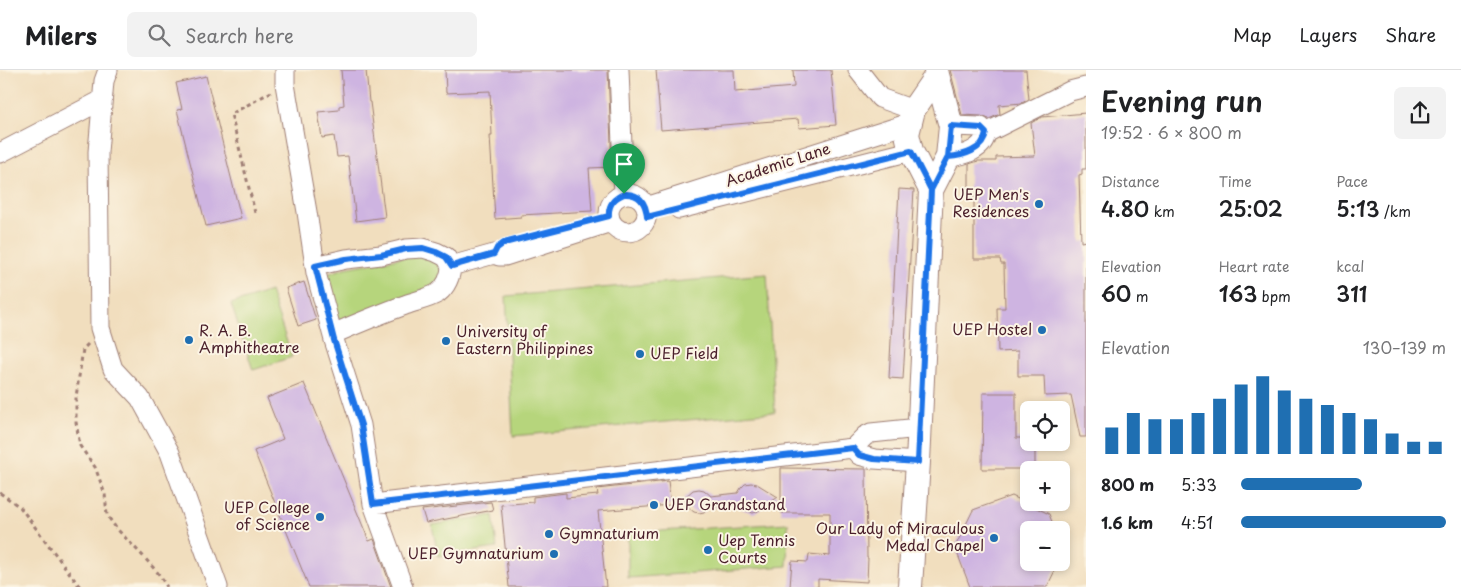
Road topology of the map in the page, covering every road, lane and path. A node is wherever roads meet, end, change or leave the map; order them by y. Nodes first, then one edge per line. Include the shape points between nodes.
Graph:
1 (108, 70) edge
2 (619, 70) edge
3 (858, 70) edge
4 (936, 72) edge
5 (285, 77) edge
6 (1086, 87) edge
7 (102, 100) junction
8 (911, 117) junction
9 (951, 126) junction
10 (986, 133) junction
11 (911, 151) junction
12 (0, 152) edge
13 (948, 157) junction
14 (727, 189) junction
15 (931, 190) junction
16 (624, 194) junction
17 (646, 212) junction
18 (255, 213) dead end
19 (610, 219) junction
20 (315, 266) junction
21 (452, 266) junction
22 (332, 334) junction
23 (102, 336) junction
24 (919, 428) junction
25 (853, 448) junction
26 (918, 462) junction
27 (0, 493) edge
28 (373, 504) junction
29 (80, 587) edge
30 (167, 587) edge
31 (218, 587) edge
32 (403, 587) edge
33 (910, 587) edge

1 - 7 street
2 - 16 street
3 - 8 street via 880,98
4 - 8 main road
4 - 9 main road
5 - 18 path via 231,114
5 - 20 street
6 - 10 street via 1070,91
7 - 12 street
7 - 23 street via 98,152
8 - 11 main road via 907,134
8 - 14 street, Academic Lane
9 - 10 street via 981,128
9 - 13 main road
10 - 13 street via 985,140 978,147
11 - 14 street, Academic Lane
11 - 15 main road
13 - 15 main road
14 - 17 street, Academic Lane
15 - 24 main road
16 - 17 street via 641,199
16 - 19 street via 613,200
17 - 19 street via 640,228 628,232 616,228
19 - 21 street via 504,243 494,254
20 - 21 street via 423,248 446,257
20 - 22 street
21 - 22 street via 447,283 439,292
22 - 28 street via 361,425
23 - 30 path via 90,341 83,349 76,397 80,446 95,467 105,494 107,515
23 - 31 street via 113,369 140,398 170,452
24 - 25 street via 871,433
24 - 26 main road
25 - 26 street via 859,455 874,459
25 - 28 street
26 - 33 main road
27 - 29 path via 20,507
28 - 32 street

